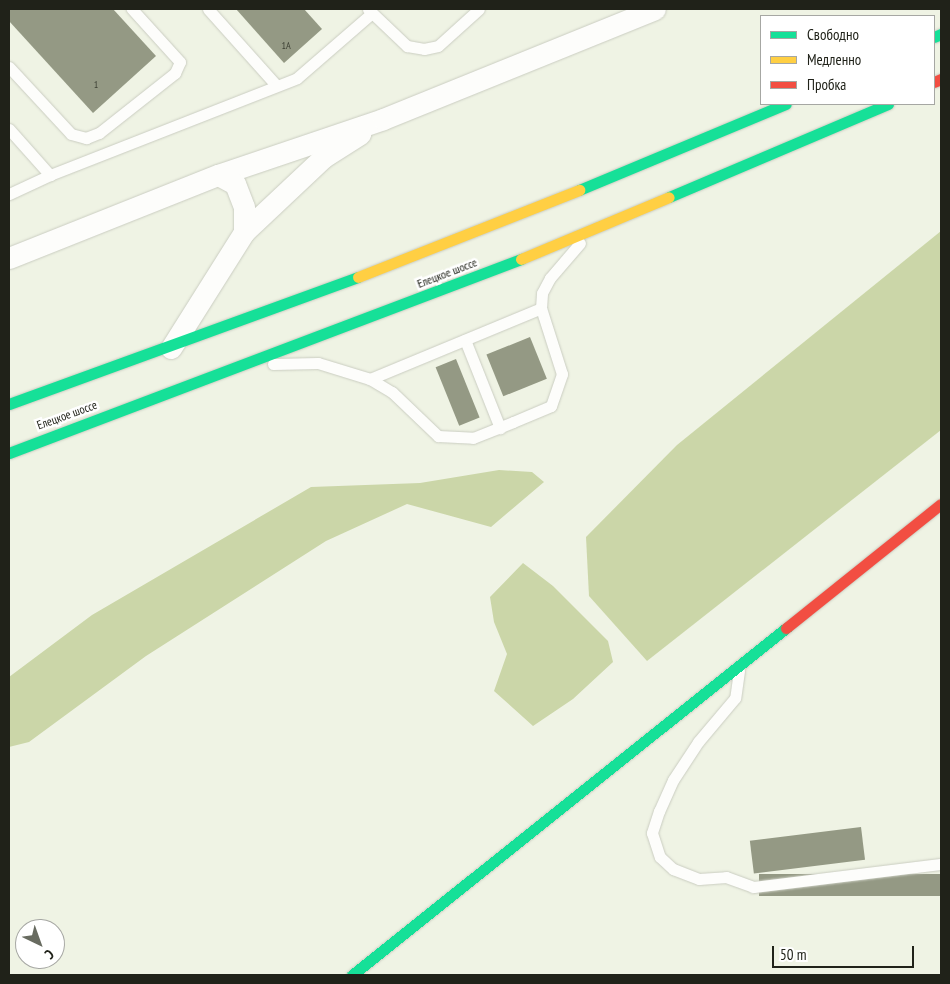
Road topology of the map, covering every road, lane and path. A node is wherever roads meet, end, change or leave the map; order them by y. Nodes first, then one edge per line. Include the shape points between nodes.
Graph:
1 (132, 9) edge
2 (208, 9) edge
3 (478, 9) edge
4 (655, 9) edge
5 (370, 11) edge
6 (11, 73) edge
7 (276, 85) junction
8 (784, 105) edge
9 (886, 105) edge
10 (383, 120) junction
11 (9, 129) edge
12 (50, 175) junction
13 (218, 175) junction
14 (9, 194) edge
15 (593, 230) junction
16 (244, 232) junction
17 (9, 258) edge
18 (541, 308) junction
19 (465, 340) junction
20 (171, 348) junction
21 (237, 368) junction
22 (370, 379) junction
23 (9, 404) edge
24 (500, 428) junction
25 (9, 453) edge
26 (941, 504) edge
27 (741, 664) junction
28 (941, 864) edge
29 (352, 975) edge

1 - 6 lane via 180,62 175,73 99,133 86,138 71,134
2 - 7 lane
3 - 5 lane via 438,46 424,50 406,46
4 - 10 street
5 - 7 lane via 297,78
7 - 12 lane
8 - 20 main road via 499,223
9 - 15 main road, Елецкое шоссе
10 - 13 street
10 - 16 street via 324,157
11 - 12 lane
12 - 14 lane
13 - 16 street via 235,184 244,207
13 - 17 street
15 - 18 lane via 550,278
15 - 21 main road, Елецкое шоссе
16 - 20 street
18 - 19 lane
18 - 24 lane via 562,374 551,406
19 - 22 lane
19 - 24 lane
20 - 23 main road
21 - 22 lane via 318,363
21 - 25 main road, Елецкое шоссе
22 - 24 lane via 392,392 438,436 473,438
26 - 27 main road
27 - 28 lane via 735,698 698,742 673,780 652,832 660,857 673,870 699,879 726,877 753,887
27 - 29 main road

